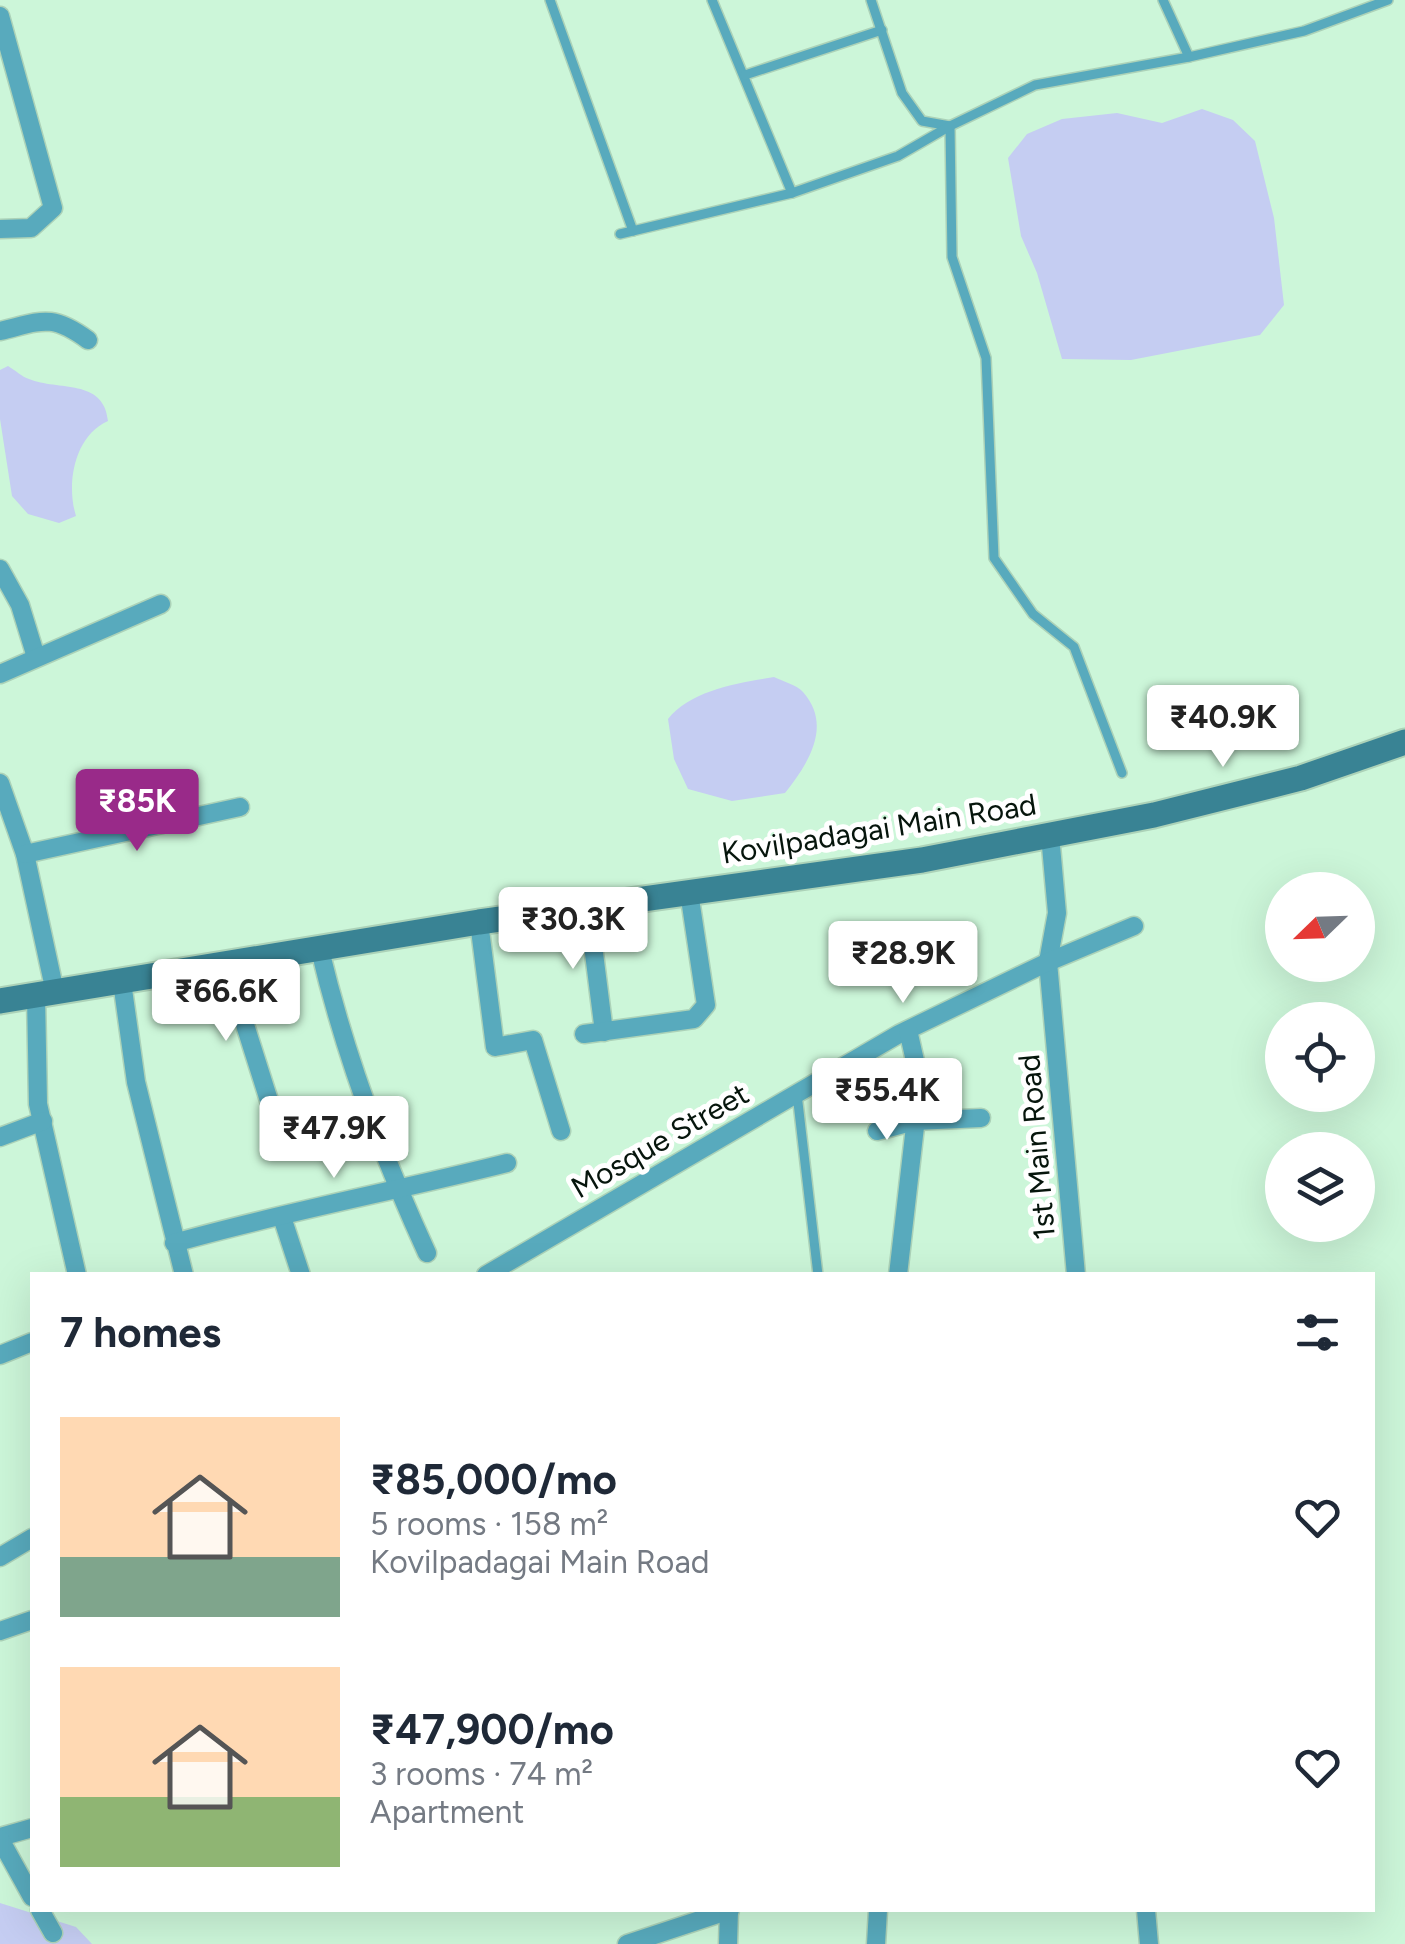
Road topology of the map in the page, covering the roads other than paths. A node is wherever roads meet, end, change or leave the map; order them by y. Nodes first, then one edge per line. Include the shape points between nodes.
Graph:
1 (550, 0) edge
2 (712, 0) edge
3 (871, 0) edge
4 (1163, 0) edge
5 (1388, 0) edge
6 (0, 16) edge
7 (882, 30) junction
8 (1189, 57) junction
9 (745, 76) junction
10 (950, 126) junction
11 (792, 194) junction
12 (0, 229) edge
13 (633, 231) junction
14 (620, 234) dead end
15 (0, 331) edge
16 (88, 340) dead end
17 (0, 569) edge
18 (161, 604) dead end
19 (36, 657) junction
20 (0, 674) edge
21 (1405, 742) edge
22 (1122, 773) dead end
23 (0, 783) edge
24 (240, 807) dead end
25 (1050, 835) junction
26 (25, 854) junction
27 (689, 892) junction
28 (588, 906) junction
29 (479, 922) junction
30 (1134, 926) dead end
31 (320, 950) junction
32 (1048, 962) junction
33 (232, 964) junction
34 (122, 982) junction
35 (45, 994) junction
36 (0, 1001) edge
37 (908, 1030) junction
38 (604, 1032) junction
39 (584, 1034) dead end
40 (797, 1094) junction
41 (272, 1110) dead end
42 (982, 1118) dead end
43 (914, 1121) junction
44 (43, 1122) junction
45 (560, 1130) dead end
46 (877, 1131) dead end
47 (0, 1138) edge
48 (507, 1164) dead end
49 (398, 1190) junction
50 (282, 1217) junction
51 (174, 1243) junction
52 (427, 1252) dead end
53 (77, 1272) edge
54 (183, 1272) edge
55 (300, 1272) edge
56 (491, 1272) edge
57 (818, 1272) edge
58 (898, 1272) edge
59 (1076, 1272) edge
60 (30, 1343) edge
61 (0, 1355) edge
62 (30, 1539) edge
63 (0, 1557) edge
64 (30, 1621) edge
65 (0, 1631) edge
66 (30, 1829) edge
67 (0, 1838) edge
68 (30, 1893) edge
69 (41, 1912) edge
70 (723, 1912) edge
71 (729, 1912) edge
72 (878, 1912) edge
73 (1146, 1912) edge
74 (53, 1933) dead end
75 (627, 1944) edge
76 (728, 1944) edge
77 (876, 1944) edge
78 (1149, 1944) edge

1 - 13 lane
2 - 9 lane
3 - 7 lane
4 - 8 lane
5 - 8 lane via 1304,31
6 - 12 street via 53,208 31,228
7 - 9 lane
7 - 10 lane via 902,92 922,121
8 - 10 lane via 1035,86
9 - 11 lane
10 - 11 lane via 898,156
10 - 22 lane via 952,257 986,358 994,558 1033,614 1074,647
11 - 13 lane
13 - 14 lane
15 - 16 street via 46,320 64,323
17 - 19 street
18 - 19 street
19 - 20 street
21 - 25 main road, Kovilpadagai Main Road via 1301,778
23 - 26 street
24 - 26 street
25 - 27 main road, Kovilpadagai Main Road
25 - 32 street, 1st Main Road via 1057,912
26 - 35 street
27 - 28 main road, Kovilpadagai Main Road
27 - 38 street via 706,1005 694,1019
28 - 29 main road, Kovilpadagai Main Road
28 - 38 street
29 - 31 main road, Kovilpadagai Main Road
29 - 45 street via 495,1047 533,1040
30 - 32 street, Mosque Street
31 - 33 main road, Kovilpadagai Main Road
31 - 49 street via 347,1056
32 - 37 street, Mosque Street
32 - 59 street, 1st Main Road
33 - 34 main road, Kovilpadagai Main Road
33 - 41 street
34 - 35 main road, Kovilpadagai Main Road
34 - 51 street via 136,1082
35 - 36 main road, Kovilpadagai Main Road
35 - 44 street via 36,1066
37 - 40 street, Mosque Street
37 - 43 street via 920,1084
38 - 39 street
40 - 56 street, Mosque Street
40 - 57 lane
42 - 43 street
43 - 46 street
43 - 58 street
44 - 47 street
44 - 53 street
48 - 49 street
49 - 50 street
49 - 52 street
50 - 51 street
50 - 55 street
51 - 54 street
60 - 61 street
62 - 63 street
64 - 65 street
66 - 67 street
67 - 68 street
69 - 74 street
70 - 75 street
71 - 76 street
72 - 77 street
73 - 78 street

